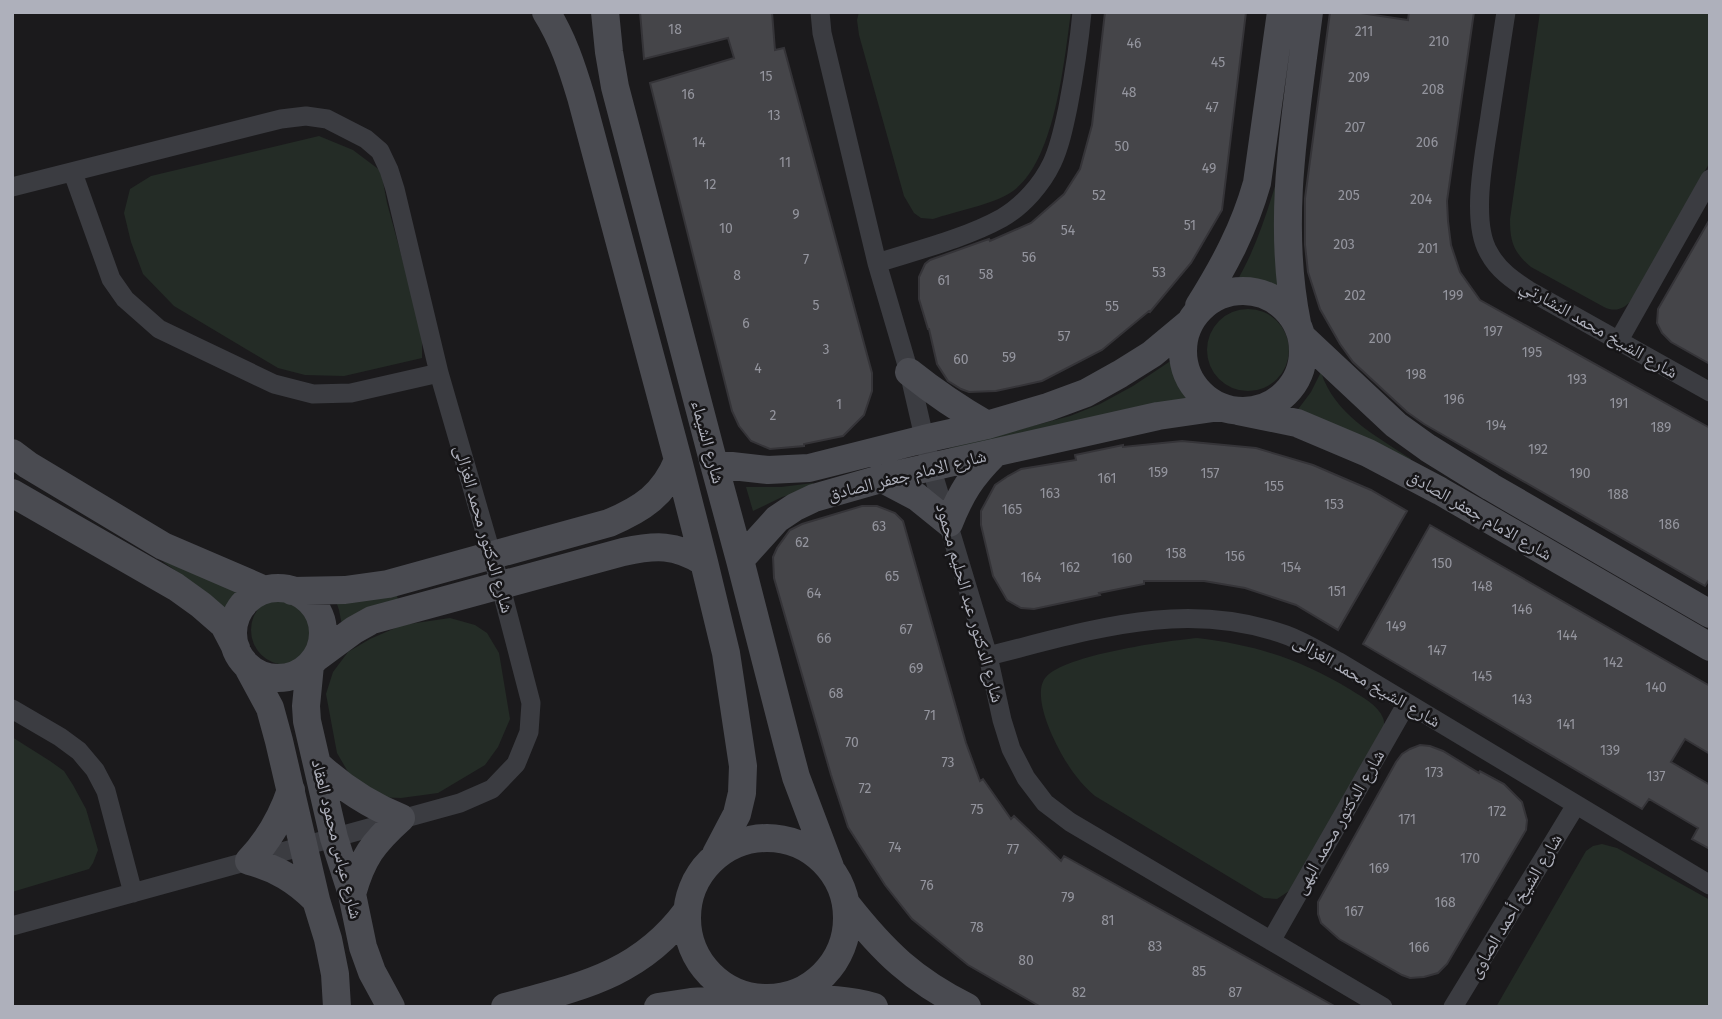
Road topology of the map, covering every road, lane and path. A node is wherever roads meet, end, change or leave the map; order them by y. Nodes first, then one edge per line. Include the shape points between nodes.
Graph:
1 (546, 12) edge
2 (605, 12) edge
3 (820, 12) edge
4 (1083, 12) edge
5 (1281, 12) edge
6 (1309, 12) edge
7 (1506, 12) edge
8 (615, 87) junction
9 (581, 97) junction
10 (73, 173) junction
11 (1710, 178) edge
12 (12, 187) edge
13 (877, 263) junction
14 (1192, 318) junction
15 (1300, 331) junction
16 (1619, 340) junction
17 (909, 372) junction
18 (439, 373) junction
19 (1710, 392) edge
20 (1229, 409) junction
21 (987, 425) junction
22 (924, 439) junction
23 (12, 453) edge
24 (994, 454) junction
25 (678, 460) junction
26 (714, 464) junction
27 (931, 467) junction
28 (881, 478) junction
29 (12, 493) edge
30 (949, 523) junction
31 (491, 555) junction
32 (740, 560) junction
33 (705, 562) junction
34 (500, 584) junction
35 (279, 591) junction
36 (1710, 614) edge
37 (1710, 647) edge
38 (988, 656) junction
39 (243, 658) junction
40 (313, 661) junction
41 (1406, 703) junction
42 (12, 709) edge
43 (318, 765) junction
44 (291, 790) junction
45 (1576, 805) junction
46 (401, 818) junction
47 (334, 838) junction
48 (304, 846) junction
49 (716, 854) junction
50 (249, 861) junction
51 (830, 867) junction
52 (1710, 885) edge
53 (133, 893) junction
54 (352, 894) junction
55 (316, 900) junction
56 (847, 905) junction
57 (687, 911) junction
58 (12, 926) edge
59 (1271, 941) junction
60 (769, 998) junction
61 (337, 1007) edge
62 (391, 1007) edge
63 (505, 1007) edge
64 (658, 1007) edge
65 (874, 1007) edge
66 (967, 1007) edge
67 (1383, 1007) edge
68 (1453, 1007) edge

1 - 9 street, شارع الشيماء via 568,54
2 - 8 street, شارع الشيماء
3 - 13 street, شارع الدكتور عبد الحليم محمود
4 - 13 street via 1063,132 1052,164 1038,185 1004,217 978,230
5 - 14 street via 1250,209 1236,243
6 - 15 street via 1289,196 1289,272
7 - 16 street, شارع الشيخ محمد النشارتي via 1482,171 1480,212 1488,252 1511,279
8 - 9 street
8 - 26 street, شارع الشيماء
9 - 25 street, شارع الشيماء
10 - 12 street, شارع الدكتور محمد الغزالى
10 - 18 street via 111,279 125,299 159,329 274,384 313,394 351,393
10 - 18 street, شارع الدكتور محمد الغزالى via 306,116 327,119 366,139 380,151 395,189
11 - 16 street
13 - 17 street, شارع الدكتور عبد الحليم محمود
14 - 15 street via 1212,298 1230,291 1251,291 1287,309
14 - 20 street via 1182,343 1186,372 1203,397
14 - 21 street, شارع الامام جعفر الصادق via 1153,354 1086,393
15 - 20 street via 1303,356 1289,390 1275,403 1257,410
15 - 36 street, شارع الامام جعفر الصادق via 1396,425 1428,448
16 - 19 street, شارع الشيخ محمد النشارتي
17 - 21 street
17 - 22 street, شارع الدكتور عبد الحليم محمود
18 - 31 street, شارع الدكتور محمد الغزالى
20 - 24 street, شارع الامام جعفر الصادق via 1158,416
20 - 37 street, شارع الامام جعفر الصادق via 1297,423 1368,453
21 - 22 street, شارع الامام جعفر الصادق
22 - 26 street, شارع الامام جعفر الصادق via 809,468
22 - 27 street, شارع الدكتور عبد الحليم محمود
23 - 35 street via 163,546
24 - 27 street, شارع الامام جعفر الصادق
24 - 30 street via 960,497
25 - 31 street via 672,476 653,499 634,512
25 - 33 street, شارع الشيماء
26 - 32 street, شارع الشيماء
27 - 28 street, شارع الامام جعفر الصادق
27 - 30 street, شارع الدكتور عبد الحليم محمود
28 - 30 street via 917,497
28 - 32 street, شارع الامام جعفر الصادق via 794,507
29 - 39 street, شارع عباس محمود العقاد via 176,587 224,625
30 - 38 street, شارع الدكتور عبد الحليم محمود
31 - 34 street, شارع الدكتور محمد الغزالى
31 - 35 street via 366,588
32 - 51 street, شارع الشيماء via 796,777
33 - 34 street via 689,552 646,547
33 - 49 street, شارع الشيماء via 726,653 743,765 737,814
34 - 40 street via 372,620
34 - 46 street, شارع الدكتور محمد الغزالى via 531,703 529,733 516,764 492,789 460,803
35 - 39 street via 254,595 238,613 233,636
35 - 40 street via 308,600 322,623 323,641
38 - 41 street, شارع الشيخ محمد الغزالى via 1147,620 1227,621 1287,635
38 - 59 street, شارع الدكتور عبد الحليم محمود via 1011,750 1045,803
39 - 40 street via 267,677 276,678 295,675
39 - 44 street, شارع عباس محمود العقاد via 270,708
40 - 43 street, شارع عباس محمود العقاد via 306,706
41 - 45 street, شارع الشيخ محمد الغزالى
41 - 59 street, شارع الدكتور محمد البهى
42 - 53 street via 79,751 94,770 106,791
43 - 46 street via 365,801
43 - 47 street, شارع عباس محمود العقاد
44 - 48 street, شارع عباس محمود العقاد
44 - 50 street via 274,828
45 - 52 street, شارع الشيخ محمد الغزالى
45 - 68 street, شارع الشيخ أحمد الصاوى
46 - 47 street, شارع الدكتور محمد الغزالى
46 - 54 street via 368,852
47 - 48 street, شارع الدكتور محمد الغزالى
47 - 54 street, شارع عباس محمود العقاد
48 - 50 street, شارع الدكتور محمد الغزالى
48 - 55 street, شارع عباس محمود العقاد
49 - 51 street via 754,838 776,837 815,852
49 - 57 street via 701,870
50 - 53 street, شارع الدكتور محمد الغزالى
50 - 55 street via 285,875
51 - 56 street
53 - 58 street, شارع الدكتور محمد الغزالى
54 - 62 street, شارع عباس محمود العقاد via 363,947
55 - 61 street, شارع عباس محمود العقاد via 335,974
56 - 60 street via 848,926 833,965 800,992
56 - 66 street via 902,967
57 - 60 street via 692,946 711,975 741,994
57 - 63 street via 674,929 624,968 594,982
59 - 67 street, شارع الدكتور عبد الحليم محمود
60 - 64 street
60 - 65 street via 831,999

